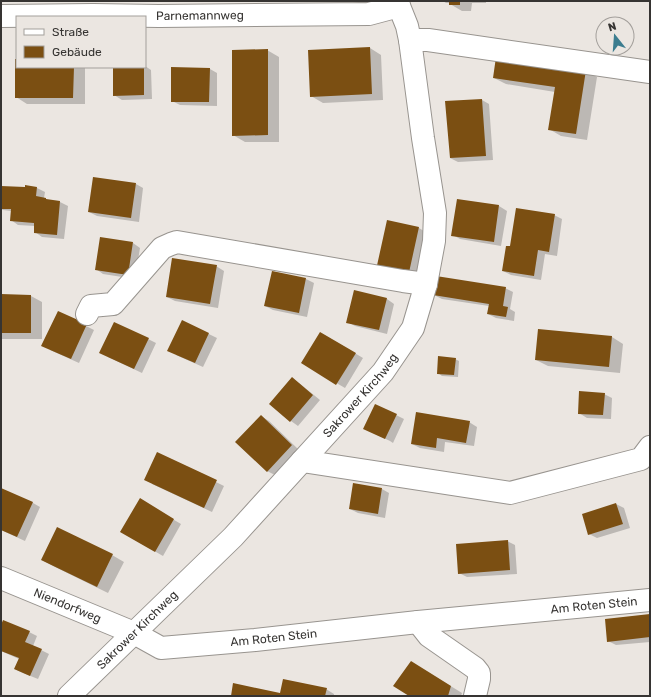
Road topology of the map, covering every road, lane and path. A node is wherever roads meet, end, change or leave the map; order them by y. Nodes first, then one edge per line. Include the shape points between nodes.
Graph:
1 (398, 4) edge
2 (1, 16) edge
3 (410, 40) junction
4 (650, 72) edge
5 (426, 284) junction
6 (87, 314) dead end
7 (650, 447) edge
8 (302, 461) junction
9 (1, 578) edge
10 (650, 600) edge
11 (418, 622) junction
12 (134, 633) junction
13 (69, 696) edge
14 (474, 696) edge

1 - 2 street, Parnemannweg via 369,14
1 - 3 street, Sakrower Kirchweg
3 - 4 street via 428,40
3 - 5 street, Sakrower Kirchweg via 435,214 434,241
5 - 6 street via 177,242 162,248 113,304 91,306
5 - 8 street, Sakrower Kirchweg via 413,328 382,372
7 - 8 street via 641,459 510,493
8 - 12 street, Sakrower Kirchweg via 233,536
9 - 12 street, Niendorfweg
10 - 11 street, Am Roten Stein
11 - 12 street, Am Roten Stein via 161,648
11 - 14 street via 429,636 475,668 479,680
12 - 13 street, Sakrower Kirchweg

